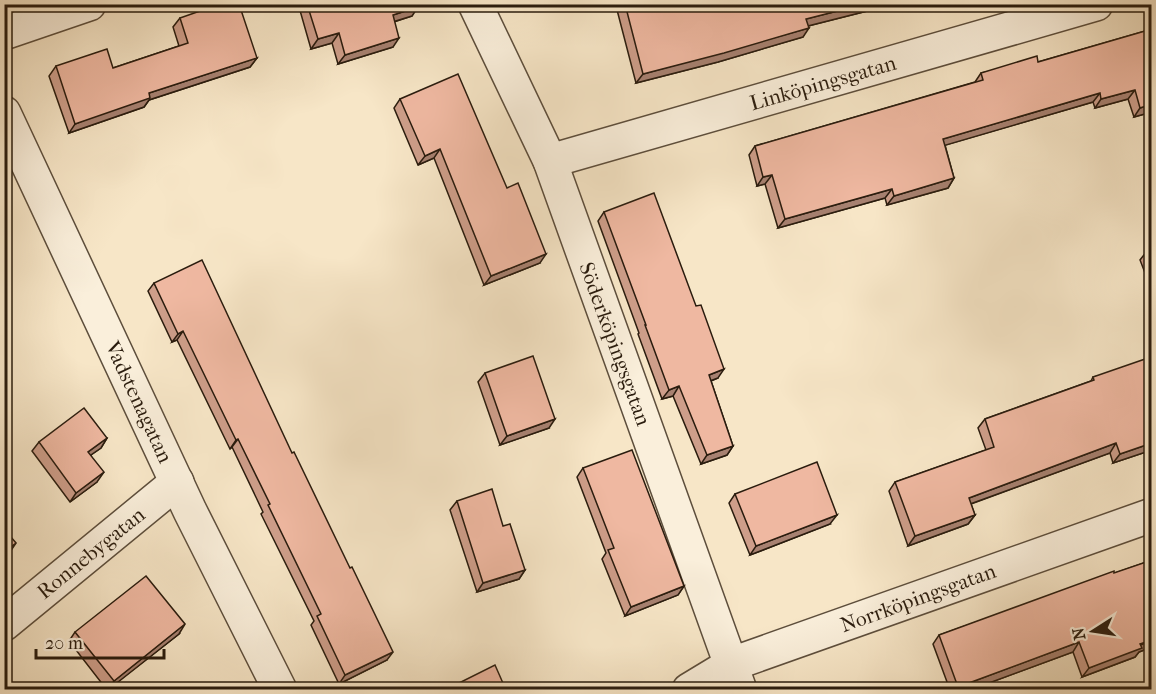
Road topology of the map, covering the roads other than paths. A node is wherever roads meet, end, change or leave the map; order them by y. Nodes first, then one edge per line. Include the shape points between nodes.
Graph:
1 (89, 4) edge
2 (475, 4) edge
3 (1096, 4) edge
4 (4, 33) edge
5 (4, 113) edge
6 (550, 162) junction
7 (177, 482) junction
8 (1152, 515) edge
9 (4, 624) edge
10 (736, 677) edge
11 (280, 690) edge
12 (688, 690) edge

1 - 4 street
2 - 6 street, Söderköpingsgatan
3 - 6 street, Linköpingsgatan
5 - 7 street, Vadstenagatan
6 - 10 street, Söderköpingsgatan
7 - 9 street, Ronnebygatan
7 - 11 street, Vadstenagatan
8 - 10 street, Norrköpingsgatan
10 - 12 street, Norrköpingsgatan

